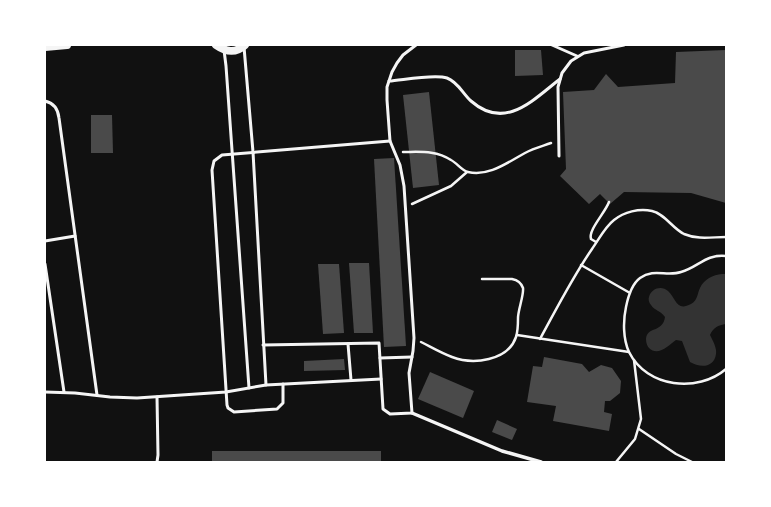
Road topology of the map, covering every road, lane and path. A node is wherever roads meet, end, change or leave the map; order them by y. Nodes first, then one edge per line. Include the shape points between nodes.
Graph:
1 (67, 45) edge
2 (216, 45) edge
3 (416, 45) edge
4 (552, 45) edge
5 (624, 45) edge
6 (245, 46) edge
7 (45, 47) edge
8 (224, 50) junction
9 (577, 56) junction
10 (560, 79) junction
11 (388, 81) junction
12 (45, 101) edge
13 (559, 140) junction
14 (390, 141) junction
15 (253, 152) junction
16 (394, 152) junction
17 (233, 154) junction
18 (560, 156) dead end
19 (467, 172) junction
20 (609, 202) dead end
21 (405, 208) junction
22 (75, 236) junction
23 (726, 237) edge
24 (45, 241) edge
25 (596, 242) junction
26 (726, 256) edge
27 (45, 264) edge
28 (581, 265) junction
29 (482, 279) dead end
30 (630, 293) junction
31 (517, 336) junction
32 (414, 338) junction
33 (540, 339) junction
34 (348, 344) junction
35 (263, 345) junction
36 (629, 352) junction
37 (412, 357) junction
38 (380, 358) junction
39 (634, 359) junction
40 (726, 369) edge
41 (381, 379) junction
42 (351, 380) junction
43 (283, 384) junction
44 (266, 385) junction
45 (249, 388) junction
46 (45, 392) edge
47 (64, 392) junction
48 (226, 392) junction
49 (97, 395) junction
50 (157, 397) junction
51 (412, 413) junction
52 (639, 429) junction
53 (157, 462) edge
54 (541, 462) edge
55 (616, 462) edge
56 (692, 462) edge

1 - 7 main road
2 - 8 main road
3 - 11 lane via 403,55
4 - 9 lane
5 - 9 lane
6 - 8 main road via 234,51
6 - 15 lane
8 - 17 lane
9 - 10 lane via 566,66
10 - 11 lane via 523,108 506,113 497,113 481,107 453,82 442,77
10 - 13 lane
11 - 14 lane
12 - 22 lane via 52,104 58,112
13 - 18 lane
13 - 19 path via 527,152 497,168 476,173
14 - 15 lane
14 - 16 lane
15 - 17 lane
15 - 35 lane
16 - 19 path via 443,155
16 - 21 lane via 400,165
17 - 45 lane
17 - 48 lane via 218,157 212,170
19 - 21 path via 450,186
20 - 25 path via 590,234 591,239
21 - 32 lane
22 - 24 lane
22 - 49 lane
23 - 25 path via 694,237 683,234 659,214 641,210 615,219
25 - 28 path
26 - 30 path via 710,257 680,273 648,274 640,278
27 - 47 lane
28 - 30 path
28 - 33 path
29 - 31 path via 512,279 522,286
30 - 36 path via 624,322
31 - 32 path via 510,347 501,353 489,359 470,361 452,357
31 - 33 path
32 - 37 lane
33 - 36 path
34 - 35 lane
34 - 38 lane via 379,343
34 - 42 lane
35 - 44 lane
36 - 39 path
37 - 38 lane
37 - 51 lane via 409,373
38 - 41 lane
39 - 40 path via 655,377 681,384 695,384 708,380
39 - 52 path via 641,409
41 - 42 lane
41 - 51 lane via 383,409 390,414
42 - 43 lane
43 - 44 lane
43 - 48 lane via 283,403 274,410 234,412 228,408
44 - 45 lane
45 - 48 lane
46 - 47 lane
47 - 49 lane
48 - 50 lane
49 - 50 lane via 124,398
50 - 53 lane
51 - 54 street via 502,452
52 - 55 path via 635,439
52 - 56 path

